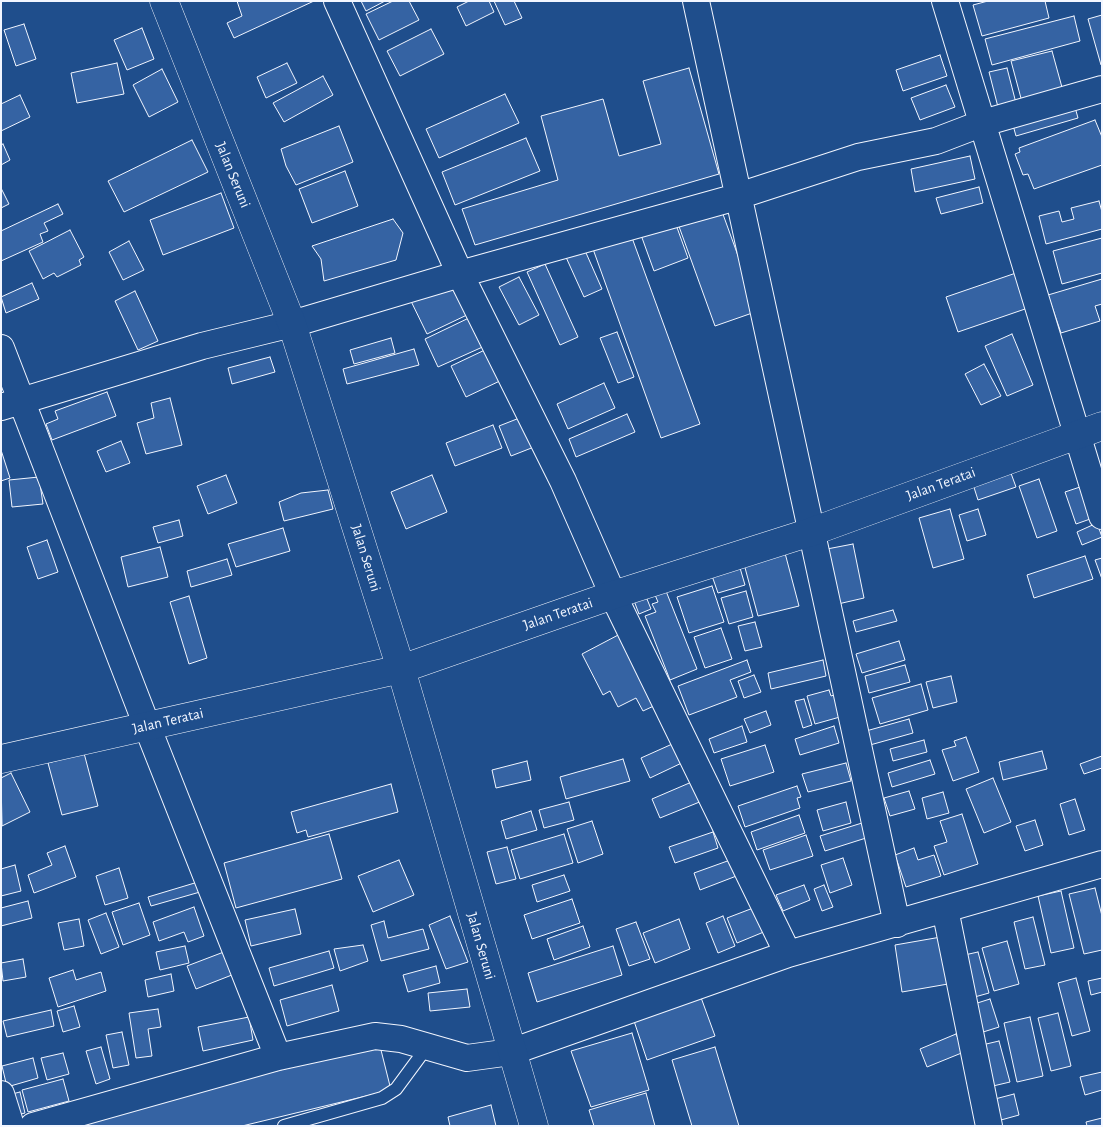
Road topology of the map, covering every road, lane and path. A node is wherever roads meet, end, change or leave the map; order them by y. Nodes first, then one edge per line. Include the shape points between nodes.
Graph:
1 (164, 1) edge
2 (337, 1) edge
3 (696, 1) edge
4 (945, 1) edge
5 (1102, 89) edge
6 (983, 123) junction
7 (740, 196) junction
8 (460, 274) junction
9 (292, 324) junction
10 (1, 348) edge
11 (12, 405) edge
12 (1089, 431) edge
13 (1102, 516) edge
14 (811, 532) junction
15 (613, 595) junction
16 (401, 669) junction
17 (147, 726) junction
18 (1, 759) edge
19 (1102, 864) edge
20 (946, 909) junction
21 (897, 924) junction
22 (788, 954) junction
23 (426, 1047) junction
24 (511, 1052) junction
25 (278, 1057) junction
26 (1, 1094) edge
27 (11, 1126) edge
28 (33, 1126) edge
29 (284, 1126) edge
30 (534, 1126) edge
31 (989, 1126) edge

1 - 9 main road, Jalan Seruni
2 - 8 street
3 - 7 street
4 - 6 street
5 - 6 street
6 - 7 street via 936,141 858,157
6 - 12 street
7 - 8 street
7 - 14 street
8 - 9 street
8 - 15 street via 563,481
9 - 11 street via 202,346
9 - 16 main road, Jalan Seruni
10 - 11 street
11 - 17 street
12 - 13 street
12 - 14 main road, Jalan Teratai
14 - 15 main road, Jalan Teratai
14 - 21 street
15 - 16 main road, Jalan Teratai
15 - 22 street
16 - 17 main road, Jalan Teratai
16 - 24 main road, Jalan Seruni
17 - 18 main road, Jalan Teratai
17 - 25 street
19 - 20 street
20 - 21 street
20 - 31 street
21 - 22 street
22 - 24 street
23 - 24 street via 467,1058
23 - 25 street via 401,1039 375,1036
23 - 29 lane via 396,1089 382,1098
24 - 30 main road, Jalan Seruni
25 - 28 street
26 - 27 street

